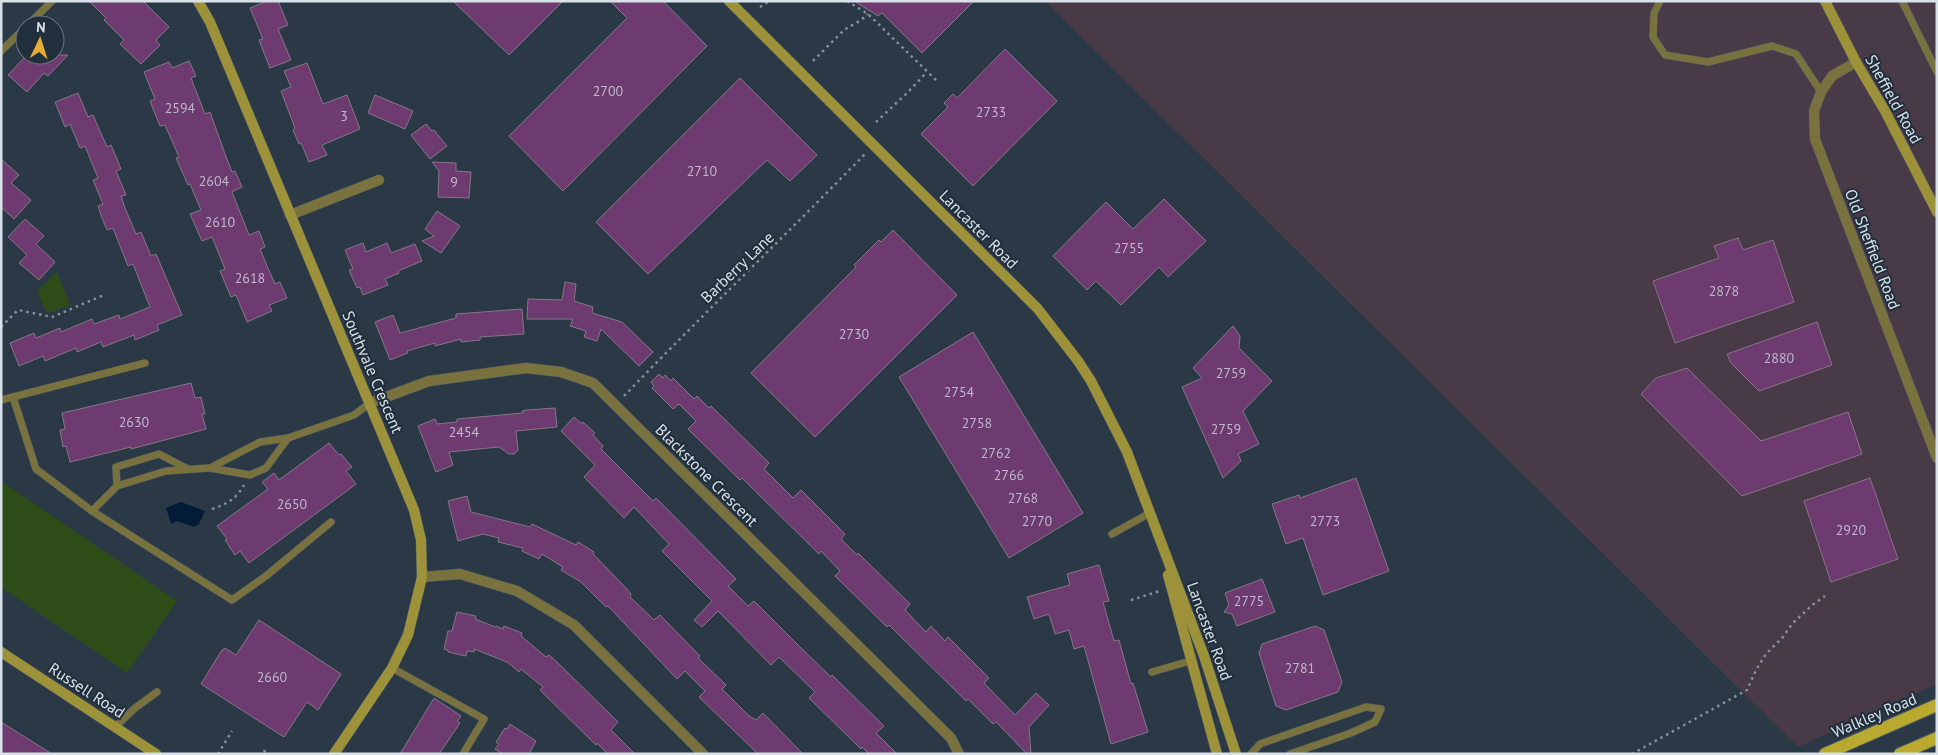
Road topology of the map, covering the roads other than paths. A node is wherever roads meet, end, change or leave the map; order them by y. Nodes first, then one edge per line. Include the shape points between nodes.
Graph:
1 (52, 1) edge
2 (198, 1) edge
3 (728, 1) edge
4 (1660, 1) edge
5 (1825, 1) edge
6 (1902, 1) edge
7 (38, 15) edge
8 (15, 38) edge
9 (1, 51) edge
10 (1856, 62) junction
11 (1937, 72) edge
12 (1821, 92) junction
13 (379, 180) dead end
14 (1937, 212) edge
15 (290, 215) junction
16 (145, 363) dead end
17 (13, 397) junction
18 (1, 400) edge
19 (370, 403) junction
20 (288, 438) junction
21 (1937, 458) edge
22 (210, 468) junction
23 (188, 470) junction
24 (117, 486) junction
25 (92, 511) junction
26 (1151, 516) junction
27 (331, 522) dead end
28 (1112, 534) dead end
29 (422, 577) junction
30 (1, 652) edge
31 (1204, 656) junction
32 (1190, 660) junction
33 (392, 668) junction
34 (1152, 672) dead end
35 (157, 692) dead end
36 (1937, 706) edge
37 (115, 727) junction
38 (1937, 738) edge
39 (156, 754) edge
40 (334, 754) edge
41 (463, 754) edge
42 (703, 754) edge
43 (959, 754) edge
44 (1217, 754) edge
45 (1236, 754) edge
46 (1250, 754) edge
47 (1290, 754) edge
48 (1825, 754) edge
49 (1900, 754) edge

1 - 7 lane
2 - 15 street, Southvale Crescent via 210,22
3 - 26 street, Lancaster Road via 1038,309 1078,361 1103,402 1134,468
4 - 12 lane via 1654,13 1653,38 1665,55 1708,62 1772,46 1796,54
5 - 10 street, Sheffield Road
6 - 11 lane
8 - 9 lane
10 - 12 street, Old Sheffield Road via 1832,76
10 - 14 street, Sheffield Road via 1885,110
12 - 21 street, Old Sheffield Road via 1814,111 1815,139
13 - 15 street
15 - 19 street, Southvale Crescent
16 - 17 lane
17 - 18 lane
17 - 25 lane via 36,469
19 - 20 lane via 354,415
19 - 29 street, Southvale Crescent via 414,510 421,540
19 - 43 street, Blackstone Crescent via 429,380 526,368 561,372 593,383 944,731
20 - 22 lane via 260,442
20 - 22 lane via 266,468 250,475
22 - 23 lane
23 - 24 lane via 166,471
23 - 24 lane via 159,454 116,468
24 - 25 lane
25 - 27 lane via 232,600
26 - 28 lane
26 - 31 street, Lancaster Road
26 - 32 street, Lancaster Road
29 - 33 street, Southvale Crescent via 408,635
29 - 42 street via 460,574 517,591 574,625
30 - 37 street, Russell Road
31 - 32 street
31 - 45 street, Lancaster Road
32 - 34 lane
32 - 44 street, Lancaster Road
33 - 40 street, Southvale Crescent
33 - 41 lane via 484,719
35 - 37 lane
36 - 48 main road, Walkley Road
37 - 39 street, Russell Road
38 - 49 main road
46 - 47 lane via 1260,744 1366,707 1380,709 1375,722

